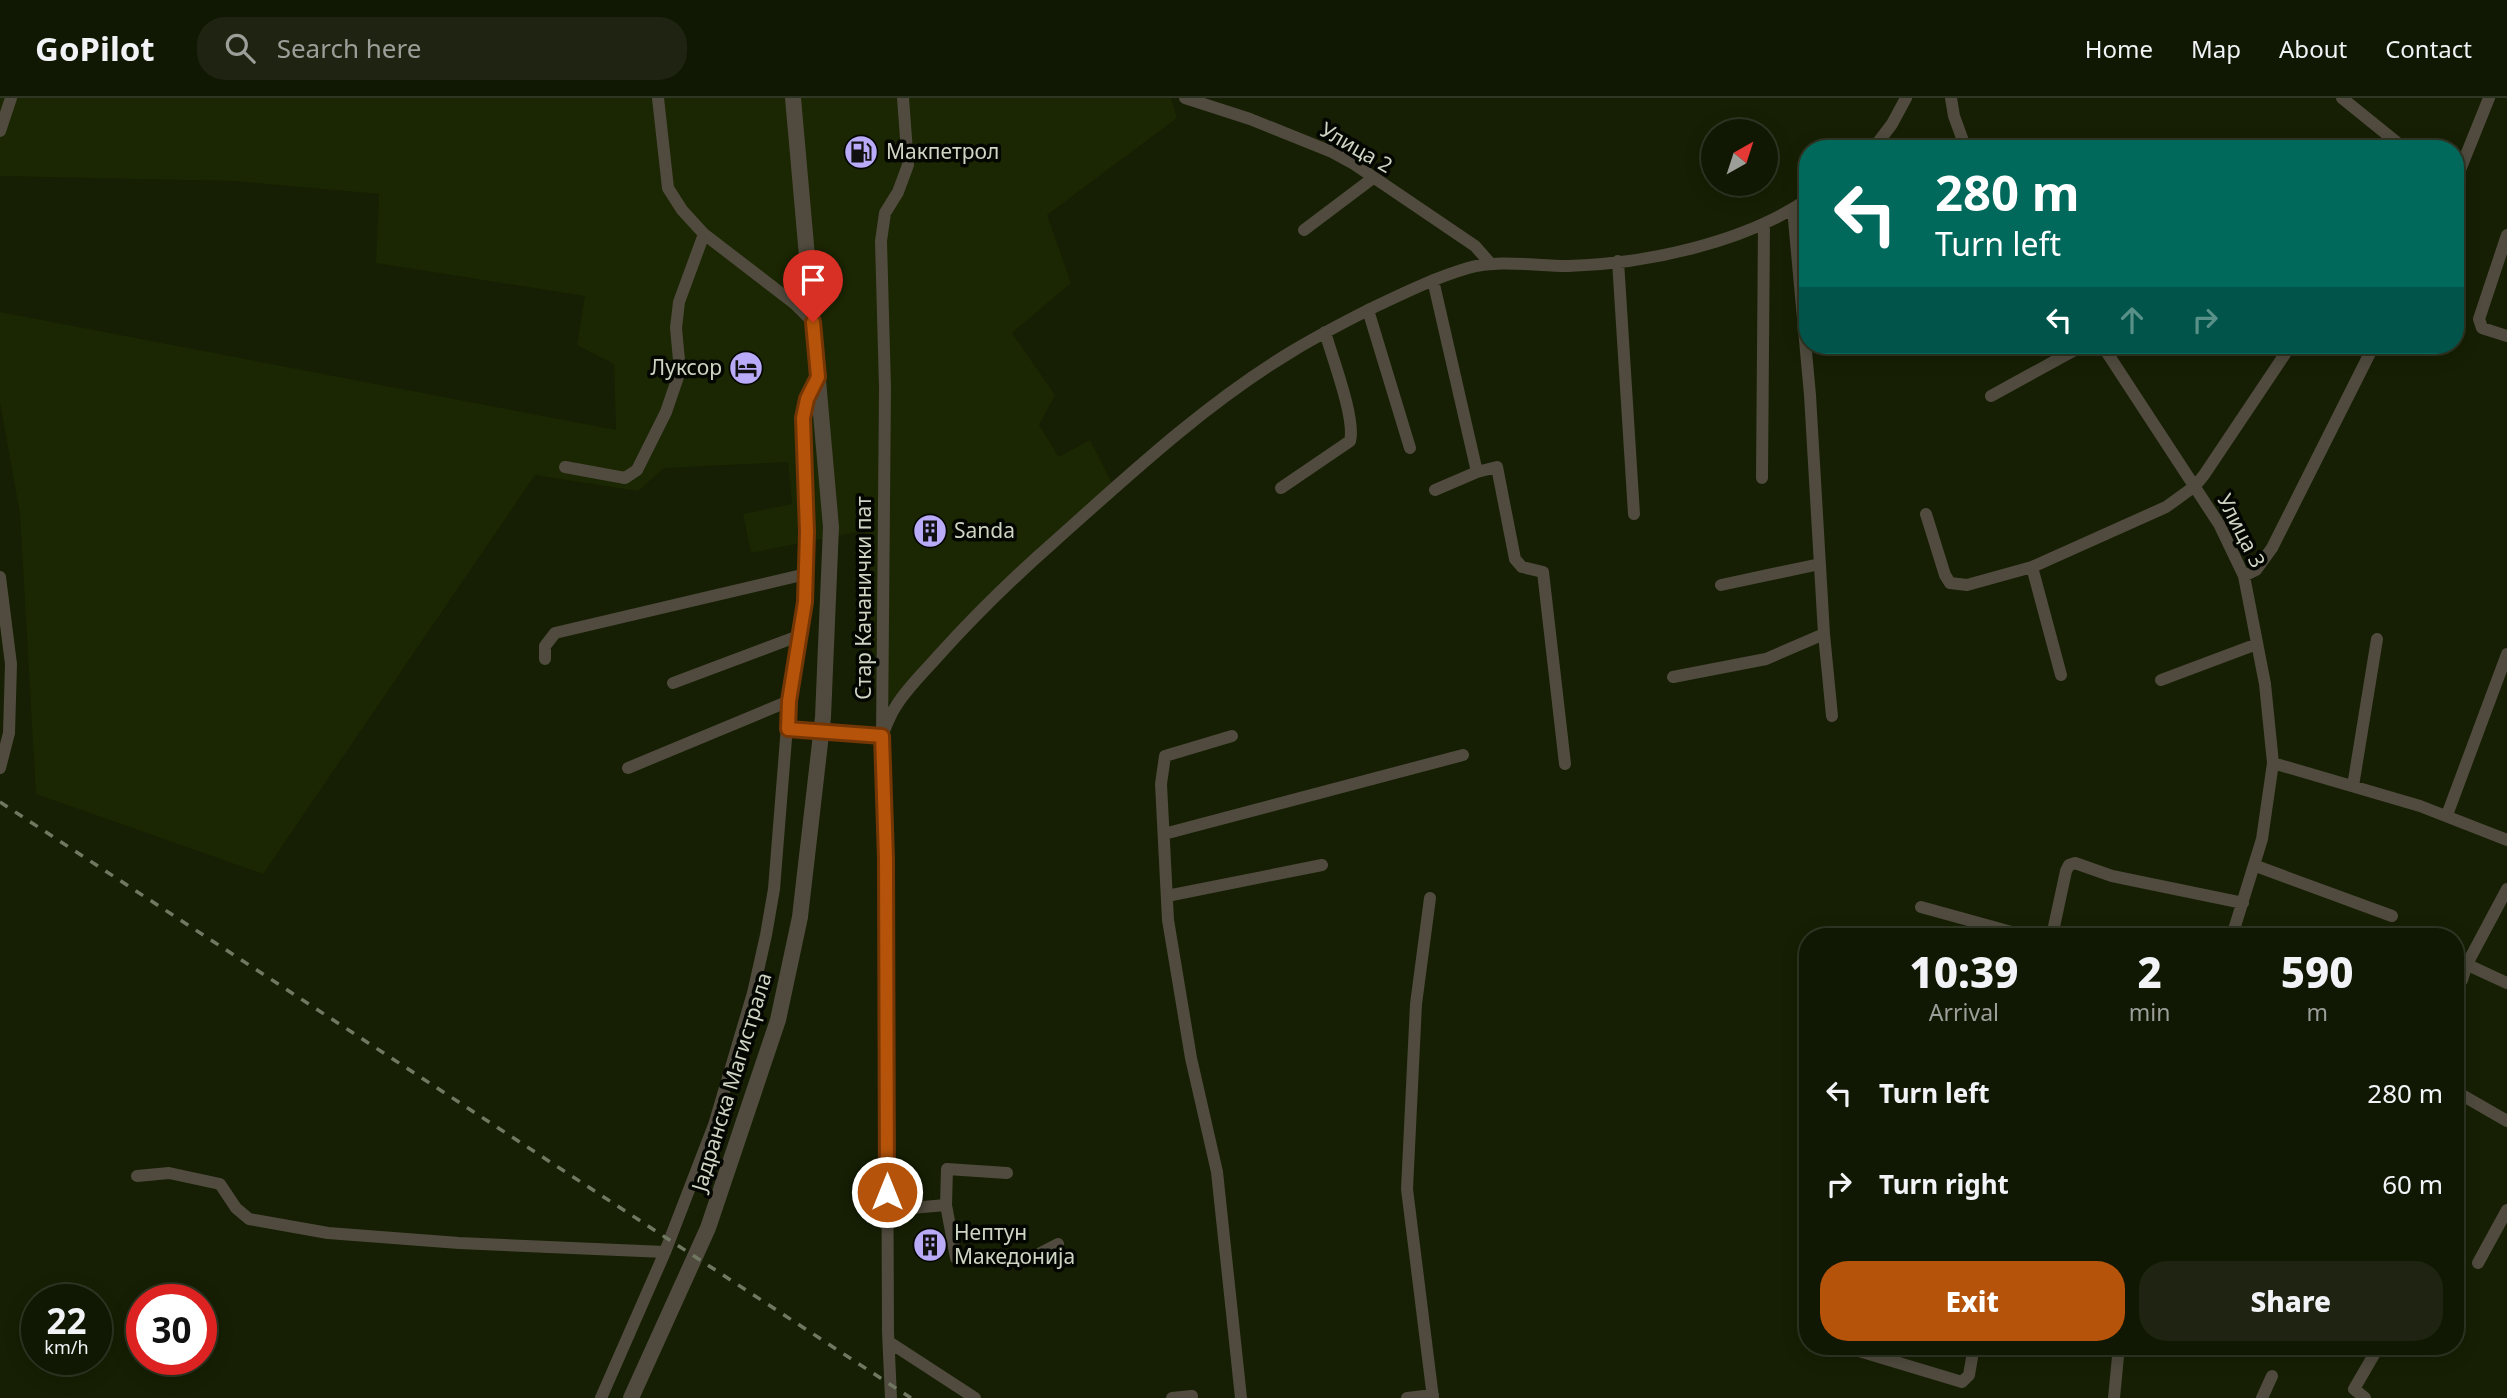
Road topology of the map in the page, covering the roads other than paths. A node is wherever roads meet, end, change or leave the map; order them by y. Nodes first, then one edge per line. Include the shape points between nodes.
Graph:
1 (10, 98) edge
2 (658, 98) edge
3 (793, 98) edge
4 (903, 98) edge
5 (1185, 98) edge
6 (1906, 98) edge
7 (1951, 98) edge
8 (2342, 98) edge
9 (2489, 98) edge
10 (0, 131) edge
11 (1879, 140) edge
12 (1963, 140) edge
13 (2394, 140) edge
14 (2464, 160) edge
15 (1373, 178) junction
16 (1799, 205) edge
17 (1793, 209) junction
18 (1764, 224) junction
19 (1304, 230) dead end
20 (704, 233) junction
21 (2507, 235) edge
22 (1618, 261) junction
23 (1490, 263) junction
24 (1799, 275) edge
25 (1433, 280) junction
26 (1368, 310) junction
27 (813, 322) junction
28 (1325, 332) junction
29 (2507, 337) edge
30 (1806, 354) edge
31 (2068, 354) edge
32 (2108, 354) edge
33 (2285, 354) edge
34 (2369, 354) edge
35 (818, 377) junction
36 (1991, 396) dead end
37 (1409, 448) dead end
38 (565, 467) dead end
39 (1477, 472) junction
40 (1762, 478) dead end
41 (2195, 486) junction
42 (1281, 488) dead end
43 (1435, 490) dead end
44 (1634, 514) dead end
45 (1926, 514) dead end
46 (1820, 564) junction
47 (2032, 567) junction
48 (806, 574) junction
49 (2244, 576) junction
50 (0, 578) edge
51 (1721, 585) dead end
52 (1824, 634) junction
53 (801, 635) junction
54 (2377, 639) dead end
55 (2257, 644) junction
56 (545, 659) dead end
57 (2506, 660) edge
58 (2061, 675) dead end
59 (1674, 677) dead end
60 (2161, 680) dead end
61 (673, 684) dead end
62 (789, 701) junction
63 (1832, 716) dead end
64 (788, 729) junction
65 (882, 736) junction
66 (1232, 736) dead end
67 (1463, 755) dead end
68 (2273, 763) junction
69 (1564, 764) dead end
70 (0, 768) edge
71 (628, 768) dead end
72 (2353, 786) junction
73 (2447, 815) junction
74 (1164, 834) junction
75 (2507, 840) edge
76 (1322, 865) dead end
77 (2256, 866) junction
78 (2507, 889) edge
79 (1167, 896) junction
80 (1430, 898) dead end
81 (2243, 903) junction
82 (1921, 907) dead end
83 (2392, 916) dead end
84 (1997, 928) edge
85 (2054, 928) edge
86 (2235, 928) edge
87 (2464, 957) edge
88 (2464, 963) edge
89 (2507, 984) edge
90 (2464, 1096) edge
91 (2507, 1121) edge
92 (1007, 1173) dead end
93 (137, 1176) dead end
94 (946, 1205) junction
95 (888, 1210) junction
96 (2507, 1210) edge
97 (1058, 1244) dead end
98 (665, 1252) junction
99 (2478, 1263) dead end
100 (668, 1318) junction
101 (889, 1342) junction
102 (1872, 1355) edge
103 (1972, 1355) edge
104 (2118, 1355) edge
105 (2374, 1355) edge
106 (2272, 1376) dead end
107 (1192, 1396) dead end
108 (1433, 1396) edge
109 (601, 1398) edge
110 (624, 1398) edge
111 (631, 1398) edge
112 (891, 1398) edge
113 (975, 1398) edge
114 (1172, 1398) edge
115 (1241, 1398) edge
116 (1407, 1398) edge
117 (2114, 1398) edge
118 (2262, 1398) edge
119 (2365, 1398) edge

1 - 10 street
2 - 20 street via 668,188
3 - 27 street, Јадранска Магистрала
4 - 65 street, Стар Качанички пат via 908,165 885,213 881,242 885,388
5 - 15 street, Улица 2 via 1309,141
6 - 11 street
7 - 12 street
8 - 13 street
9 - 14 street
15 - 19 street
15 - 23 street, Улица 2 via 1475,246
16 - 17 street
17 - 18 street
17 - 24 street
18 - 22 street via 1716,242
18 - 40 street
20 - 27 street
20 - 38 street via 678,302 680,371 637,470 625,478
21 - 29 street via 2479,319 2482,328
22 - 23 street via 1546,266
22 - 44 street
23 - 25 street
25 - 26 street
25 - 39 street
26 - 28 street
26 - 37 street
27 - 35 street, Јадранска Магистрала
28 - 42 street via 1353,432 1350,441
28 - 65 street via 1184,429 1003,587 896,705
30 - 46 street
31 - 36 street
32 - 41 street, Улица 3
33 - 41 street
34 - 49 street via 2272,548 2256,570
35 - 48 street via 803,418
35 - 100 street, Јадранска Магистрала via 831,527 823,717 800,917 778,1020 708,1228
39 - 43 street
39 - 69 street via 1497,467 1516,559 1522,567 1543,572
41 - 47 street via 2166,506
41 - 49 street, Улица 3
45 - 47 street via 1950,583 1966,585
46 - 51 street
46 - 52 street
47 - 58 street
48 - 53 street
48 - 56 street via 555,633 545,646
49 - 55 street, Улица 3
50 - 70 street via 11,664 9,733
52 - 59 street via 1766,659
52 - 63 street
53 - 61 street
53 - 62 street
54 - 72 street
55 - 60 street
55 - 68 street, Улица 3
57 - 73 street
62 - 64 street
62 - 71 street
64 - 65 street
64 - 98 street via 774,889 753,993 714,1125
65 - 95 street, Стар Качанички пат
66 - 74 street via 1165,756 1161,784
67 - 74 street
68 - 72 street
68 - 77 street, Улица 3
72 - 73 street
73 - 75 street
74 - 79 street
76 - 79 street
77 - 81 street, Улица 3
77 - 83 street
78 - 87 street
79 - 115 street via 1191,1058 1217,1172
80 - 108 street via 1416,1004 1407,1189
81 - 85 street via 2112,876 2075,863 2066,871
81 - 86 street, Улица 3
82 - 84 street
88 - 89 street
90 - 91 street
92 - 94 street via 947,1170
93 - 98 street via 169,1173 220,1184 249,1219 328,1233
94 - 95 street
94 - 97 street via 956,1258 1027,1260
95 - 101 street, Стар Качанички пат
96 - 99 street
98 - 109 street
100 - 110 street
100 - 111 street
101 - 112 street, Стар Качанички пат
101 - 113 street
102 - 103 street via 1962,1382 1969,1375
104 - 117 street
105 - 119 street via 2354,1389
106 - 118 street
107 - 114 street
108 - 116 street

